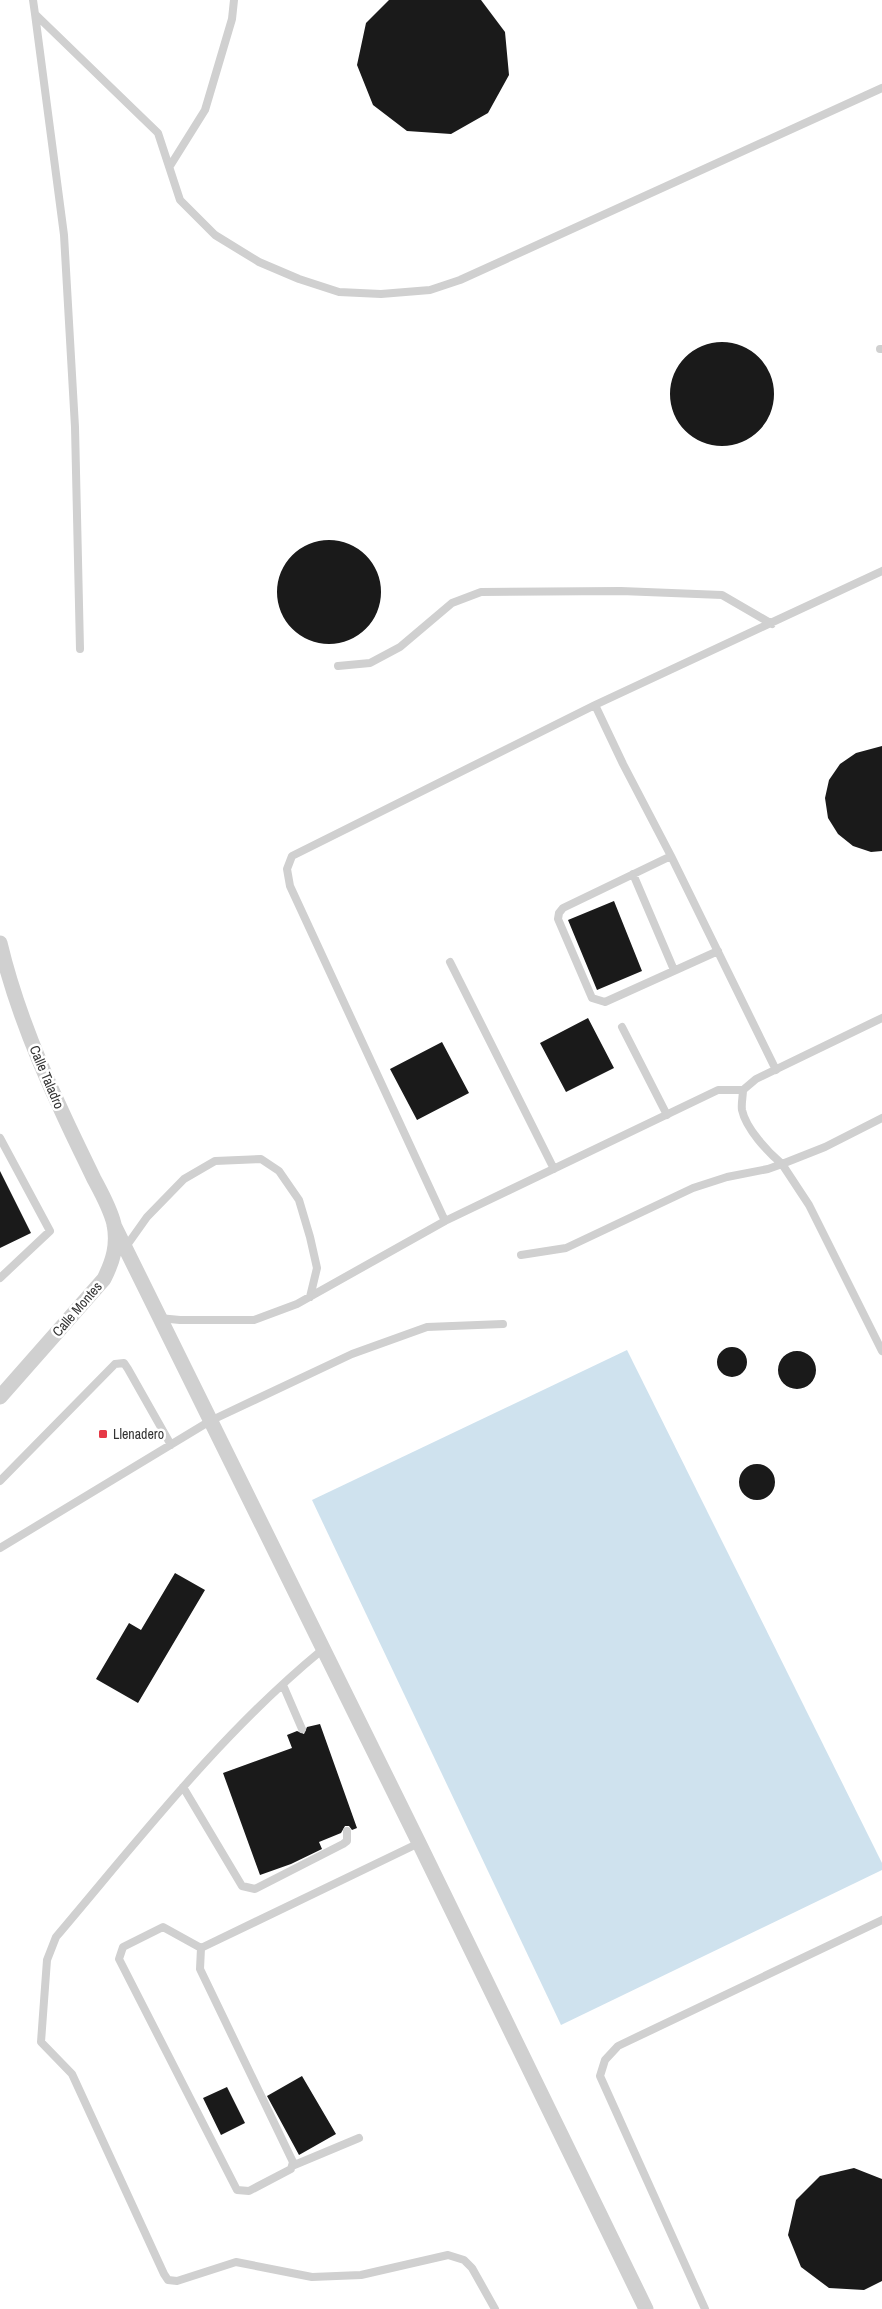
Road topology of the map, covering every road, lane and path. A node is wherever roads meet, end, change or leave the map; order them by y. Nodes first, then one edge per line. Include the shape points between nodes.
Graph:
1 (33, 0) edge
2 (234, 0) edge
3 (35, 14) junction
4 (882, 88) edge
5 (170, 166) junction
6 (882, 571) edge
7 (772, 624) junction
8 (80, 649) dead end
9 (338, 666) dead end
10 (595, 705) junction
11 (671, 856) junction
12 (633, 874) junction
13 (0, 943) edge
14 (718, 951) junction
15 (450, 962) dead end
16 (674, 970) junction
17 (882, 1018) edge
18 (622, 1027) dead end
19 (776, 1070) junction
20 (743, 1090) junction
21 (667, 1114) junction
22 (882, 1118) edge
23 (0, 1138) edge
24 (782, 1164) junction
25 (554, 1169) junction
26 (108, 1206) joint
27 (445, 1221) junction
28 (114, 1225) junction
29 (125, 1248) junction
30 (522, 1255) dead end
31 (0, 1278) edge
32 (310, 1297) junction
33 (159, 1318) junction
34 (502, 1324) dead end
35 (882, 1351) edge
36 (0, 1397) edge
37 (210, 1421) junction
38 (171, 1445) junction
39 (0, 1480) edge
40 (0, 1548) edge
41 (322, 1650) junction
42 (283, 1685) junction
43 (302, 1729) dead end
44 (183, 1787) junction
45 (347, 1831) dead end
46 (419, 1843) junction
47 (882, 1920) edge
48 (201, 1948) junction
49 (359, 2138) dead end
50 (292, 2166) junction
51 (495, 2309) edge
52 (646, 2309) edge
53 (705, 2309) edge

1 - 3 lane
2 - 5 lane via 232,19 205,110
3 - 5 lane via 158,133
3 - 8 lane via 64,234 75,427
4 - 5 lane via 460,280 430,290 381,294 339,292 259,262 215,235 180,200
6 - 7 lane
7 - 9 lane via 722,595 622,591 481,592 452,603 400,647 370,663
7 - 10 lane
10 - 11 lane
10 - 27 lane via 304,849 292,856 287,869 290,886
11 - 12 lane
11 - 14 lane
12 - 16 lane
12 - 16 lane via 558,913 569,945 592,998 598,1001 605,1002
13 - 26 street, Calle Taladro via 37,1056
14 - 16 lane
14 - 19 lane
15 - 25 lane
17 - 19 lane
18 - 21 lane
19 - 20 lane
20 - 21 lane via 718,1090
20 - 24 lane via 742,1110 752,1130
21 - 25 lane
22 - 24 lane via 826,1147
23 - 31 lane via 50,1231
24 - 30 lane via 693,1188 566,1248
24 - 35 lane via 809,1205
25 - 27 lane
26 - 28 street, Calle Montes
27 - 32 lane
28 - 29 street
28 - 36 street, Calle Montes via 113,1261 104,1279
29 - 32 lane via 147,1218 184,1179 215,1161 262,1159 280,1171 299,1200 316,1268
29 - 33 street
32 - 33 lane via 254,1320
33 - 37 street
34 - 37 lane via 427,1326 352,1354
37 - 38 lane
37 - 41 street
38 - 39 lane via 124,1363 115,1364
38 - 40 lane
41 - 42 lane
41 - 46 street
42 - 43 lane
42 - 44 lane via 211,1754
44 - 45 lane via 242,1886 247,1888 255,1889 343,1844 347,1841
44 - 51 lane via 56,1937 47,1960 41,2042 72,2074 164,2274 168,2280 177,2281 236,2262 312,2277 353,2276 448,2255 464,2260 472,2268
46 - 48 lane
46 - 52 street
47 - 53 lane via 618,2046 605,2060 600,2076
48 - 50 lane via 200,1969 293,2162
48 - 50 lane via 163,1927 124,1947 119,1959 237,2190 249,2191
49 - 50 lane

